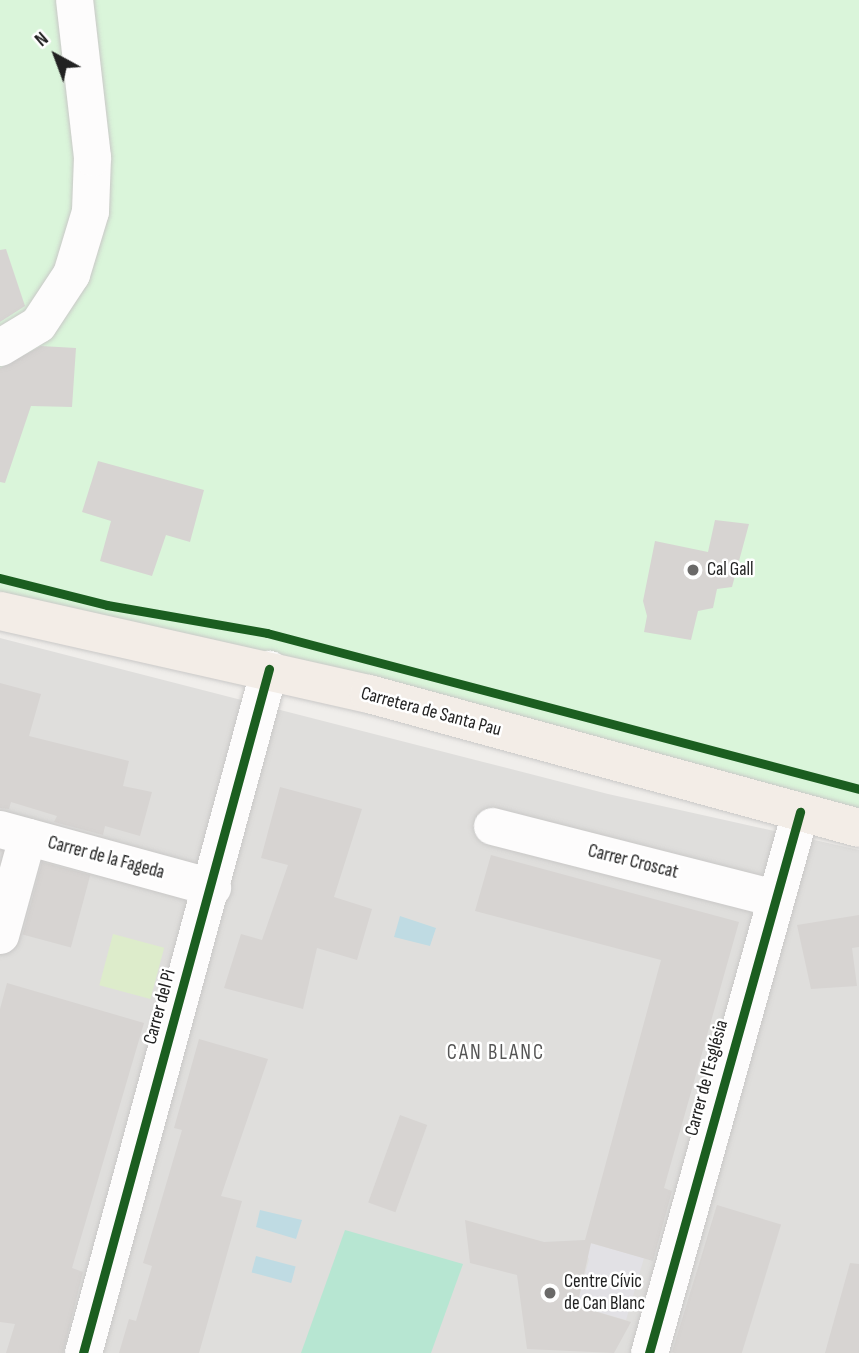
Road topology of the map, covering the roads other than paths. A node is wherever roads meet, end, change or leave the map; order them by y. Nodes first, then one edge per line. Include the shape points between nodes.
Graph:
1 (74, 0) edge
2 (0, 347) edge
3 (0, 611) edge
4 (269, 669) junction
5 (800, 812) junction
6 (492, 826) dead end
7 (859, 828) edge
8 (14, 833) edge
9 (212, 887) junction
10 (775, 898) junction
11 (0, 935) edge
12 (83, 1353) edge
13 (649, 1353) edge

1 - 2 street via 92,157 90,211 64,284 38,324
3 - 4 main road, Carretera de Santa Pau
4 - 5 main road, Carretera de Santa Pau
4 - 9 street, Carrer del Pi
5 - 7 main road, Carretera de Santa Pau
5 - 10 street, Carrer de l'Església
6 - 10 street, Carrer Croscat
8 - 9 street, Carrer de la Fageda
8 - 11 street
9 - 12 street, Carrer del Pi
10 - 13 street, Carrer de l'Església

